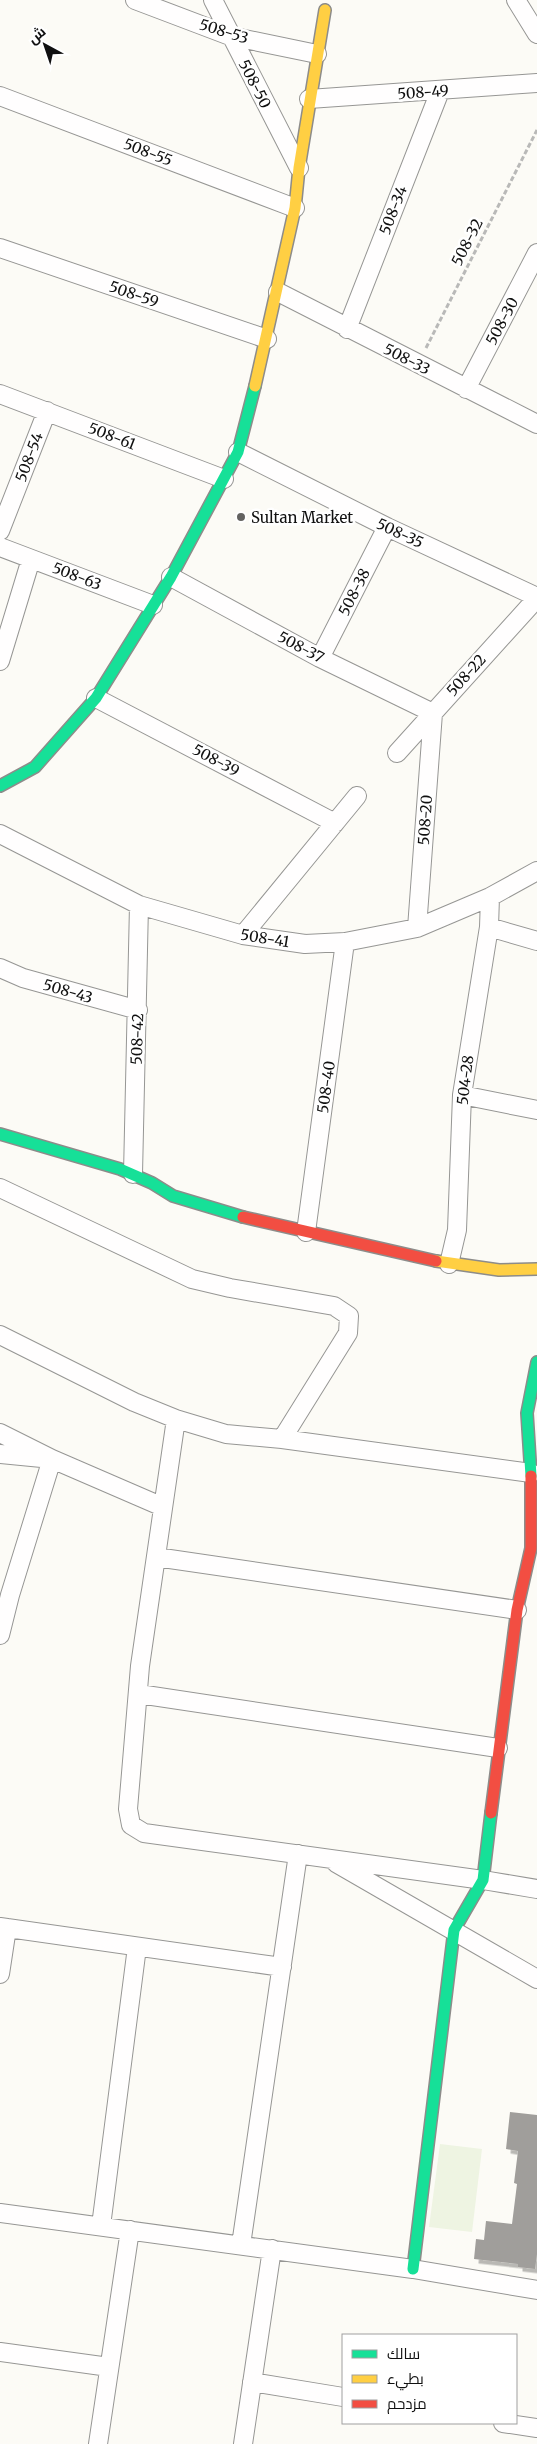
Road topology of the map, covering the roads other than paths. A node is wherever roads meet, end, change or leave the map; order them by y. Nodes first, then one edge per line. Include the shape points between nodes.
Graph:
1 (135, 0) edge
2 (213, 0) edge
3 (516, 0) edge
4 (325, 10) dead end
5 (537, 34) edge
6 (230, 36) junction
7 (317, 54) junction
8 (537, 83) edge
9 (440, 91) junction
10 (0, 96) edge
11 (309, 99) junction
12 (299, 168) junction
13 (295, 208) junction
14 (0, 248) edge
15 (537, 254) edge
16 (278, 292) junction
17 (347, 329) junction
18 (267, 339) junction
19 (466, 389) junction
20 (0, 394) edge
21 (47, 411) junction
22 (537, 424) edge
23 (238, 452) junction
24 (224, 479) junction
25 (387, 527) junction
26 (0, 531) edge
27 (0, 547) edge
28 (31, 559) junction
29 (171, 577) junction
30 (537, 597) edge
31 (153, 605) junction
32 (320, 658) junction
33 (0, 661) edge
34 (96, 698) junction
35 (433, 713) junction
36 (397, 753) dead end
37 (0, 786) edge
38 (357, 796) dead end
39 (335, 823) junction
40 (0, 834) edge
41 (537, 871) edge
42 (490, 897) junction
43 (139, 905) junction
44 (489, 927) junction
45 (416, 928) junction
46 (243, 935) junction
47 (537, 941) edge
48 (345, 942) junction
49 (0, 968) edge
50 (138, 1010) junction
51 (462, 1095) junction
52 (537, 1110) edge
53 (0, 1134) edge
54 (133, 1174) junction
55 (0, 1188) edge
56 (306, 1232) junction
57 (449, 1264) junction
58 (537, 1269) edge
59 (0, 1335) edge
60 (537, 1362) edge
61 (532, 1414) edge
62 (176, 1419) junction
63 (0, 1433) edge
64 (282, 1439) junction
65 (0, 1454) edge
66 (52, 1459) junction
67 (531, 1473) junction
68 (163, 1507) junction
69 (534, 1549) edge
70 (156, 1557) junction
71 (5, 1594) edge
72 (518, 1610) junction
73 (0, 1635) edge
74 (139, 1694) junction
75 (498, 1748) junction
76 (298, 1854) junction
77 (328, 1858) junction
78 (483, 1880) junction
79 (537, 1889) edge
80 (4, 1928) edge
81 (454, 1930) junction
82 (138, 1947) junction
83 (282, 1967) junction
84 (0, 1974) edge
85 (537, 1979) edge
86 (0, 2213) edge
87 (101, 2226) junction
88 (130, 2230) junction
89 (241, 2245) junction
90 (272, 2249) junction
91 (413, 2268) junction
92 (537, 2290) edge
93 (0, 2352) edge
94 (110, 2368) junction
95 (252, 2382) junction
96 (342, 2397) edge
97 (510, 2424) edge
98 (537, 2428) edge
99 (98, 2444) edge
100 (243, 2444) edge

1 - 6 street, 508-53
2 - 6 street, 508-50
3 - 5 street
4 - 7 street
6 - 7 street, 508-53
6 - 12 street, 508-50
7 - 11 street
8 - 9 street, 508-49
9 - 11 street, 508-49
9 - 17 street, 508-34
10 - 13 street, 508-55
11 - 12 street
12 - 13 street
13 - 16 street
14 - 18 street, 508-59
15 - 19 street, 508-30
16 - 17 street, 508-33
16 - 18 street
17 - 19 street, 508-33
18 - 23 street
19 - 22 street, 508-33
20 - 21 street, 508-61
21 - 24 street, 508-61
21 - 26 street, 508-54
23 - 24 street
23 - 25 street, 508-35
24 - 29 street
25 - 30 street, 508-35
25 - 32 street, 508-38
27 - 28 street, 508-63
28 - 31 street, 508-63
28 - 33 street
29 - 31 street
29 - 32 street, 508-37
30 - 35 street, 508-22
31 - 34 street
32 - 35 street, 508-37
34 - 37 street via 35,767
34 - 39 street, 508-39
35 - 36 street, 508-22
35 - 45 street, 508-20
38 - 39 street
39 - 46 street
40 - 43 street, 508-41
41 - 42 street, 508-41
42 - 44 street, 504-28
42 - 45 street, 508-41
43 - 46 street, 508-41
43 - 50 street, 508-42
44 - 47 street
44 - 51 street, 504-28
45 - 48 street, 508-41
46 - 48 street, 508-41 via 305,944
48 - 56 street, 508-40
49 - 50 street, 508-43 via 23,978
50 - 54 street, 508-42
51 - 52 street
51 - 57 street, 504-28 via 457,1230
53 - 54 street
54 - 56 street via 184,1200
55 - 64 street via 192,1280 334,1306 349,1316 348,1333
56 - 57 street
57 - 58 street via 499,1270
59 - 62 street via 134,1402
60 - 61 street
61 - 67 street
62 - 64 street via 226,1434
62 - 68 street
63 - 66 street
64 - 67 street
65 - 66 street
66 - 68 street
66 - 71 street
67 - 69 street
68 - 70 street
69 - 72 street
70 - 72 street
70 - 74 street
71 - 73 street
72 - 75 street
74 - 75 street
74 - 76 street via 128,1809 131,1824 144,1833
75 - 78 street
76 - 77 street
76 - 83 street
77 - 78 street
77 - 81 street
78 - 79 street
78 - 81 street
80 - 82 street
80 - 84 street
81 - 85 street
81 - 91 street
82 - 83 street
82 - 87 street
83 - 89 street
86 - 87 street
87 - 88 street
88 - 89 street
88 - 94 street
89 - 90 street
90 - 91 street
90 - 95 street
91 - 92 street
93 - 94 street
94 - 99 street
95 - 96 street
95 - 100 street
97 - 98 street

